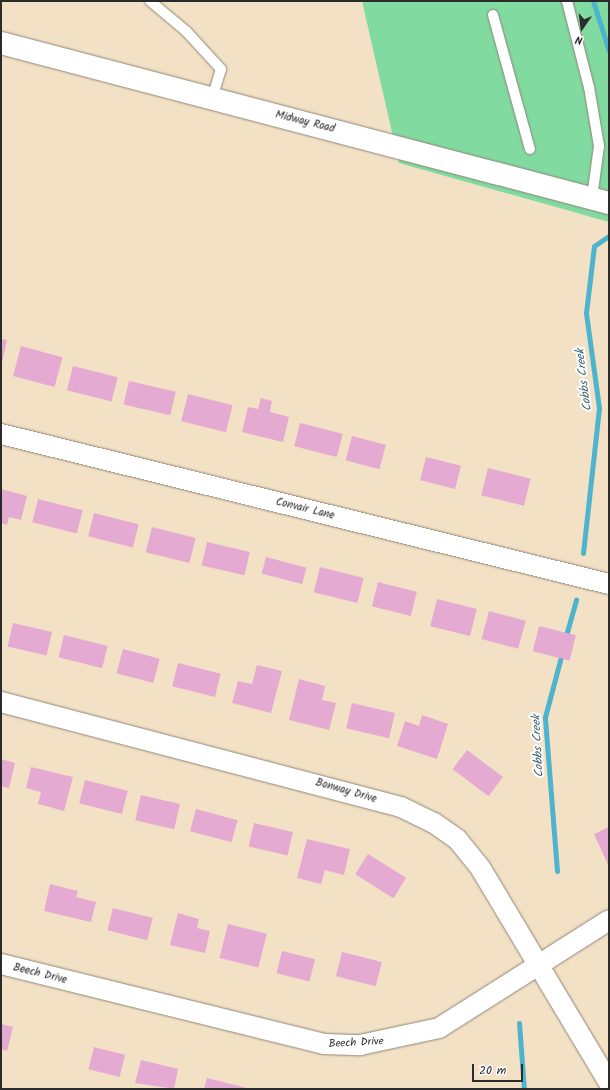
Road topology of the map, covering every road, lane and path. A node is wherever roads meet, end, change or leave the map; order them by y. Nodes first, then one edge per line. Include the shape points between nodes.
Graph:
1 (150, 1) edge
2 (567, 1) edge
3 (493, 15) dead end
4 (1, 43) edge
5 (212, 98) junction
6 (530, 149) dead end
7 (600, 201) edge
8 (1, 434) edge
9 (609, 584) edge
10 (1, 702) edge
11 (609, 920) edge
12 (1, 964) edge
13 (538, 965) junction
14 (609, 1083) edge

1 - 5 lane via 186,31 221,69
2 - 7 lane via 589,87 598,146
3 - 6 lane
4 - 5 street, Midway Road
5 - 7 street, Midway Road
8 - 9 street, Convair Lane
10 - 13 street, Bonway Drive via 401,806 457,839 481,868
11 - 13 street
12 - 13 street, Beech Drive via 324,1044 394,1040 439,1028
13 - 14 street

